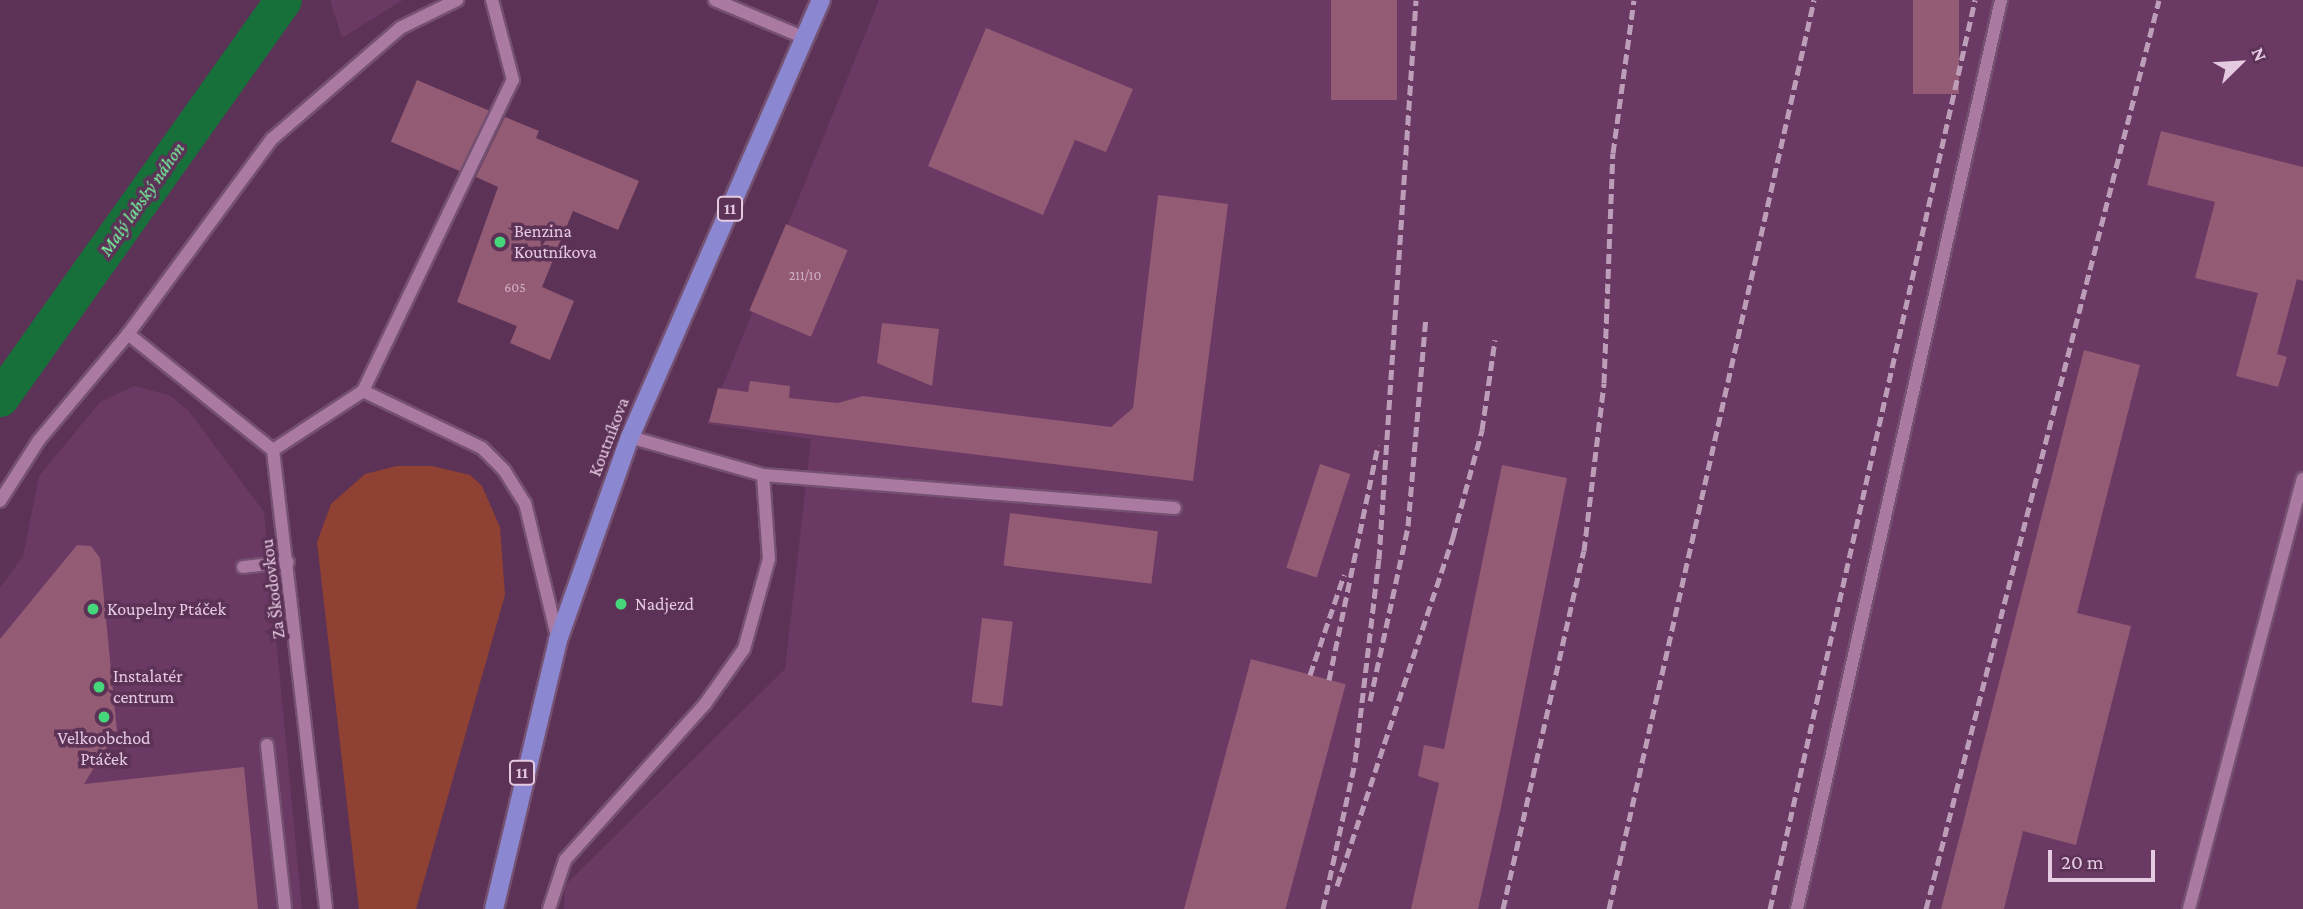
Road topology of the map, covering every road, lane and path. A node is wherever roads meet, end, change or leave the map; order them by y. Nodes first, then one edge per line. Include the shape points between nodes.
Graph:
1 (457, 0) edge
2 (492, 0) edge
3 (715, 0) edge
4 (821, 0) edge
5 (2001, 0) edge
6 (805, 38) junction
7 (128, 334) junction
8 (363, 391) junction
9 (630, 437) junction
10 (273, 450) junction
11 (764, 475) junction
12 (2303, 479) edge
13 (0, 501) edge
14 (1175, 508) dead end
15 (288, 562) junction
16 (243, 566) dead end
17 (558, 640) junction
18 (268, 745) dead end
19 (285, 909) edge
20 (326, 909) edge
21 (494, 909) edge
22 (549, 909) edge
23 (1797, 909) edge
24 (2189, 909) edge

1 - 7 street via 400,28 272,139
2 - 8 street via 513,80
3 - 6 street
4 - 6 main road, Koutníkova / 11
5 - 23 street
6 - 9 main road, Koutníkova / 11
7 - 10 street
7 - 13 street via 39,440
8 - 10 street
8 - 17 street via 482,449 504,470 525,503
9 - 11 street
9 - 17 main road, Koutníkova / 11
10 - 15 street, Za Škodovkou
11 - 14 street
11 - 22 street via 769,559 744,649 705,704 565,860
12 - 24 street
15 - 16 street
15 - 20 street, Za Škodovkou
17 - 21 main road, Koutníkova / 11
18 - 19 street

